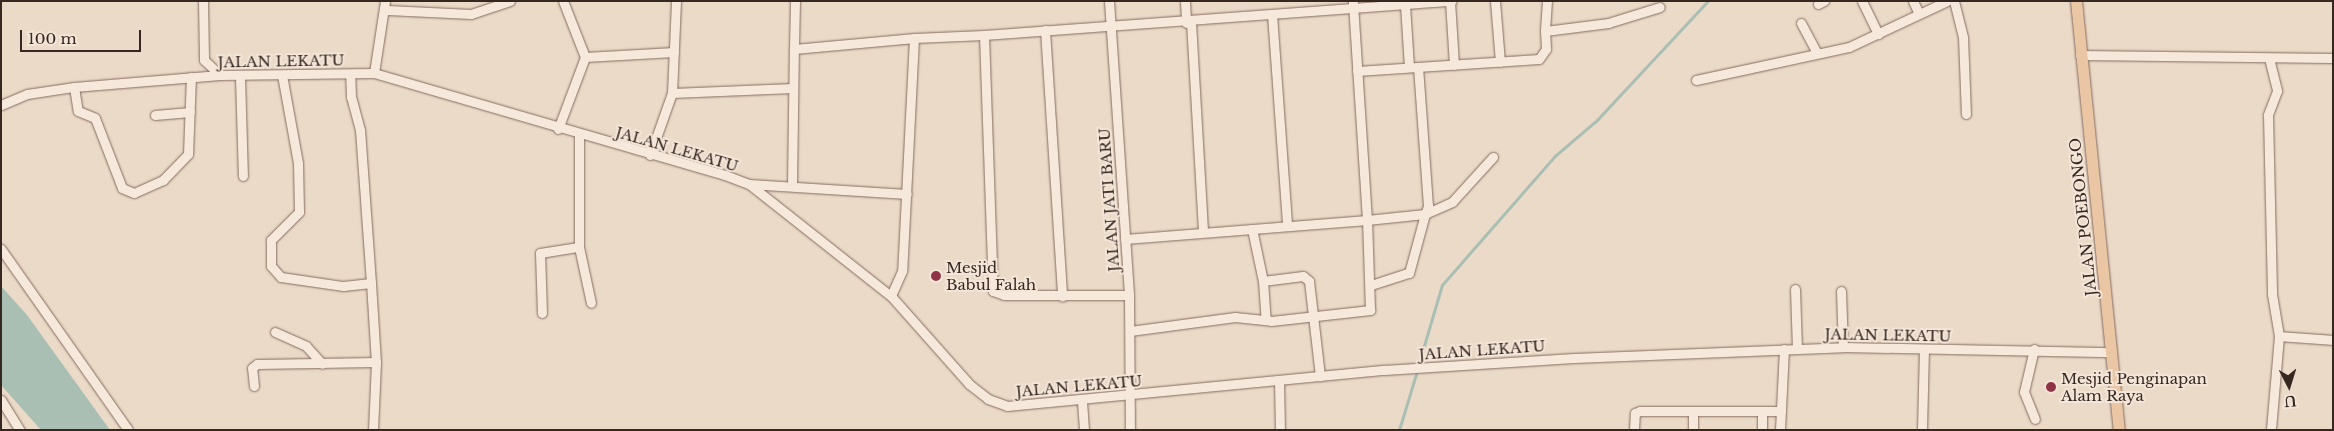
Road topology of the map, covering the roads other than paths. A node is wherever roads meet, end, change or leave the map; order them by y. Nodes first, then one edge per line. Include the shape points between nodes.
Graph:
1 (203, 1) edge
2 (510, 1) edge
3 (564, 1) edge
4 (676, 1) edge
5 (795, 1) edge
6 (1109, 1) edge
7 (1185, 1) edge
8 (1451, 1) edge
9 (1495, 1) edge
10 (1547, 1) edge
11 (1862, 1) edge
12 (1912, 1) edge
13 (1947, 1) edge
14 (1954, 1) edge
15 (2076, 1) edge
16 (1353, 4) edge
17 (386, 5) edge
18 (1405, 5) junction
19 (1660, 6) dead end
20 (1272, 14) junction
21 (1919, 14) junction
22 (1189, 22) junction
23 (1801, 23) dead end
24 (1111, 28) junction
25 (1045, 30) junction
26 (1545, 31) junction
27 (1878, 34) junction
28 (984, 35) junction
29 (914, 38) junction
30 (794, 50) junction
31 (1816, 51) junction
32 (674, 52) junction
33 (2080, 55) junction
34 (585, 57) junction
35 (2269, 58) junction
36 (2333, 58) edge
37 (1500, 62) junction
38 (1454, 65) junction
39 (1414, 67) junction
40 (1357, 71) junction
41 (374, 73) junction
42 (350, 74) junction
43 (220, 75) junction
44 (282, 75) junction
45 (190, 77) junction
46 (240, 77) junction
47 (1696, 80) dead end
48 (74, 87) junction
49 (793, 88) junction
50 (672, 93) junction
51 (1, 106) edge
52 (190, 112) junction
53 (1966, 114) dead end
54 (156, 115) dead end
55 (558, 128) junction
56 (579, 135) junction
57 (650, 155) junction
58 (1493, 157) dead end
59 (243, 176) dead end
60 (749, 184) junction
61 (792, 185) junction
62 (908, 194) junction
63 (1424, 214) junction
64 (1367, 220) junction
65 (1287, 225) junction
66 (1252, 229) junction
67 (1203, 232) junction
68 (1125, 239) junction
69 (579, 247) junction
70 (1, 249) edge
71 (1263, 281) junction
72 (371, 283) junction
73 (1371, 285) junction
74 (1795, 289) dead end
75 (1842, 291) dead end
76 (1129, 295) junction
77 (891, 296) junction
78 (1062, 296) junction
79 (591, 303) dead end
80 (542, 313) dead end
81 (1316, 317) junction
82 (1266, 320) junction
83 (1130, 331) junction
84 (275, 332) dead end
85 (2279, 336) junction
86 (2333, 340) edge
87 (1843, 347) junction
88 (1797, 348) junction
89 (1784, 349) junction
90 (1924, 349) junction
91 (2034, 349) junction
92 (2112, 352) junction
93 (376, 362) junction
94 (322, 364) junction
95 (1320, 376) junction
96 (1279, 380) junction
97 (254, 386) dead end
98 (1131, 396) junction
99 (1112, 398) junction
100 (1, 400) edge
101 (1082, 400) junction
102 (1693, 411) junction
103 (1762, 411) junction
104 (1781, 411) junction
105 (1129, 414) junction
106 (2035, 419) dead end
107 (20, 430) edge
108 (128, 430) edge
109 (373, 430) edge
110 (1084, 430) edge
111 (1130, 430) edge
112 (1280, 430) edge
113 (1634, 430) edge
114 (1692, 430) edge
115 (1762, 430) edge
116 (1780, 430) edge
117 (1922, 430) edge
118 (2119, 430) edge
119 (2271, 430) edge

1 - 43 street via 204,60
2 - 17 street via 471,14
3 - 34 street
4 - 32 street
5 - 30 street
6 - 24 street, JALAN JATI BARU
7 - 22 street
8 - 18 street
8 - 38 street
9 - 37 street
10 - 26 street
11 - 27 street
12 - 21 street
13 - 21 street
14 - 53 street via 1963,37
15 - 33 main road, JALAN POEBONGO
16 - 18 street
16 - 20 street
16 - 40 street
17 - 41 street
18 - 39 street
19 - 26 street via 1608,23
20 - 22 street
20 - 65 street
21 - 27 street
22 - 24 street
22 - 67 street
23 - 31 street
24 - 25 street
24 - 68 street, JALAN JATI BARU
25 - 28 street
25 - 78 street
26 - 37 street via 1546,50 1539,59
27 - 31 street via 1849,47
28 - 29 street
28 - 78 street via 992,286 999,295
29 - 30 street
29 - 62 street
30 - 49 street
31 - 47 street
32 - 34 street
32 - 50 street
33 - 35 street
33 - 92 main road, JALAN POEBONGO
34 - 55 street
35 - 36 street
35 - 85 street via 2276,92 2268,115 2272,294
37 - 38 street
38 - 39 street
39 - 40 street
39 - 63 street via 1429,203
40 - 64 street
41 - 42 street, JALAN LEKATU
41 - 55 street, JALAN LEKATU
42 - 44 street, JALAN LEKATU
42 - 72 street via 351,97 360,130
43 - 45 street, JALAN LEKATU
43 - 46 street, JALAN LEKATU
44 - 46 street, JALAN LEKATU
44 - 72 street via 298,163 299,212 271,240 273,270 281,277 319,283
45 - 48 street, JALAN LEKATU
45 - 52 street
46 - 59 street
48 - 51 street, JALAN LEKATU via 28,94
48 - 52 street via 77,110 95,118 108,158 129,193 150,188 183,161 190,147
49 - 50 street
49 - 61 street
50 - 57 street
52 - 54 street
55 - 56 street, JALAN LEKATU
56 - 57 street, JALAN LEKATU
56 - 69 street
57 - 60 street, JALAN LEKATU
58 - 63 street via 1452,202
60 - 61 street
60 - 77 street, JALAN LEKATU
61 - 62 street
62 - 77 street via 902,271
63 - 64 street
63 - 73 street via 1409,273
64 - 65 street
64 - 73 street
65 - 66 street
66 - 67 street
66 - 71 street
67 - 68 street
68 - 76 street, JALAN JATI BARU
69 - 79 street
69 - 80 street via 540,253
70 - 108 street
71 - 81 street via 1306,276
71 - 82 street
72 - 93 street
73 - 81 street via 1372,307 1363,312
74 - 88 street
75 - 87 street
76 - 78 street
76 - 83 street, JALAN JATI BARU
77 - 101 street, JALAN LEKATU via 988,399 1007,406
81 - 82 street
81 - 95 street
82 - 83 street via 1236,317
83 - 98 street, JALAN JATI BARU
84 - 94 street via 306,346
85 - 86 street
85 - 119 street
87 - 88 street, JALAN LEKATU
87 - 90 street, JALAN LEKATU
88 - 89 street, JALAN LEKATU
89 - 95 street, JALAN LEKATU via 1452,365
89 - 104 street
90 - 91 street, JALAN LEKATU
90 - 117 street
91 - 92 street, JALAN LEKATU
91 - 106 street via 2024,392
92 - 118 main road, JALAN POEBONGO
93 - 94 street
93 - 109 street
94 - 97 street via 257,364 252,368
95 - 96 street, JALAN LEKATU
96 - 98 street, JALAN LEKATU
96 - 112 street
98 - 99 street, JALAN LEKATU
98 - 105 street, JALAN JATI BARU
99 - 101 street, JALAN LEKATU
99 - 105 street
100 - 107 street
101 - 110 street
102 - 103 street
102 - 113 street via 1636,412
102 - 114 street
103 - 104 street
103 - 115 street
104 - 116 street
105 - 111 street, JALAN JATI BARU

